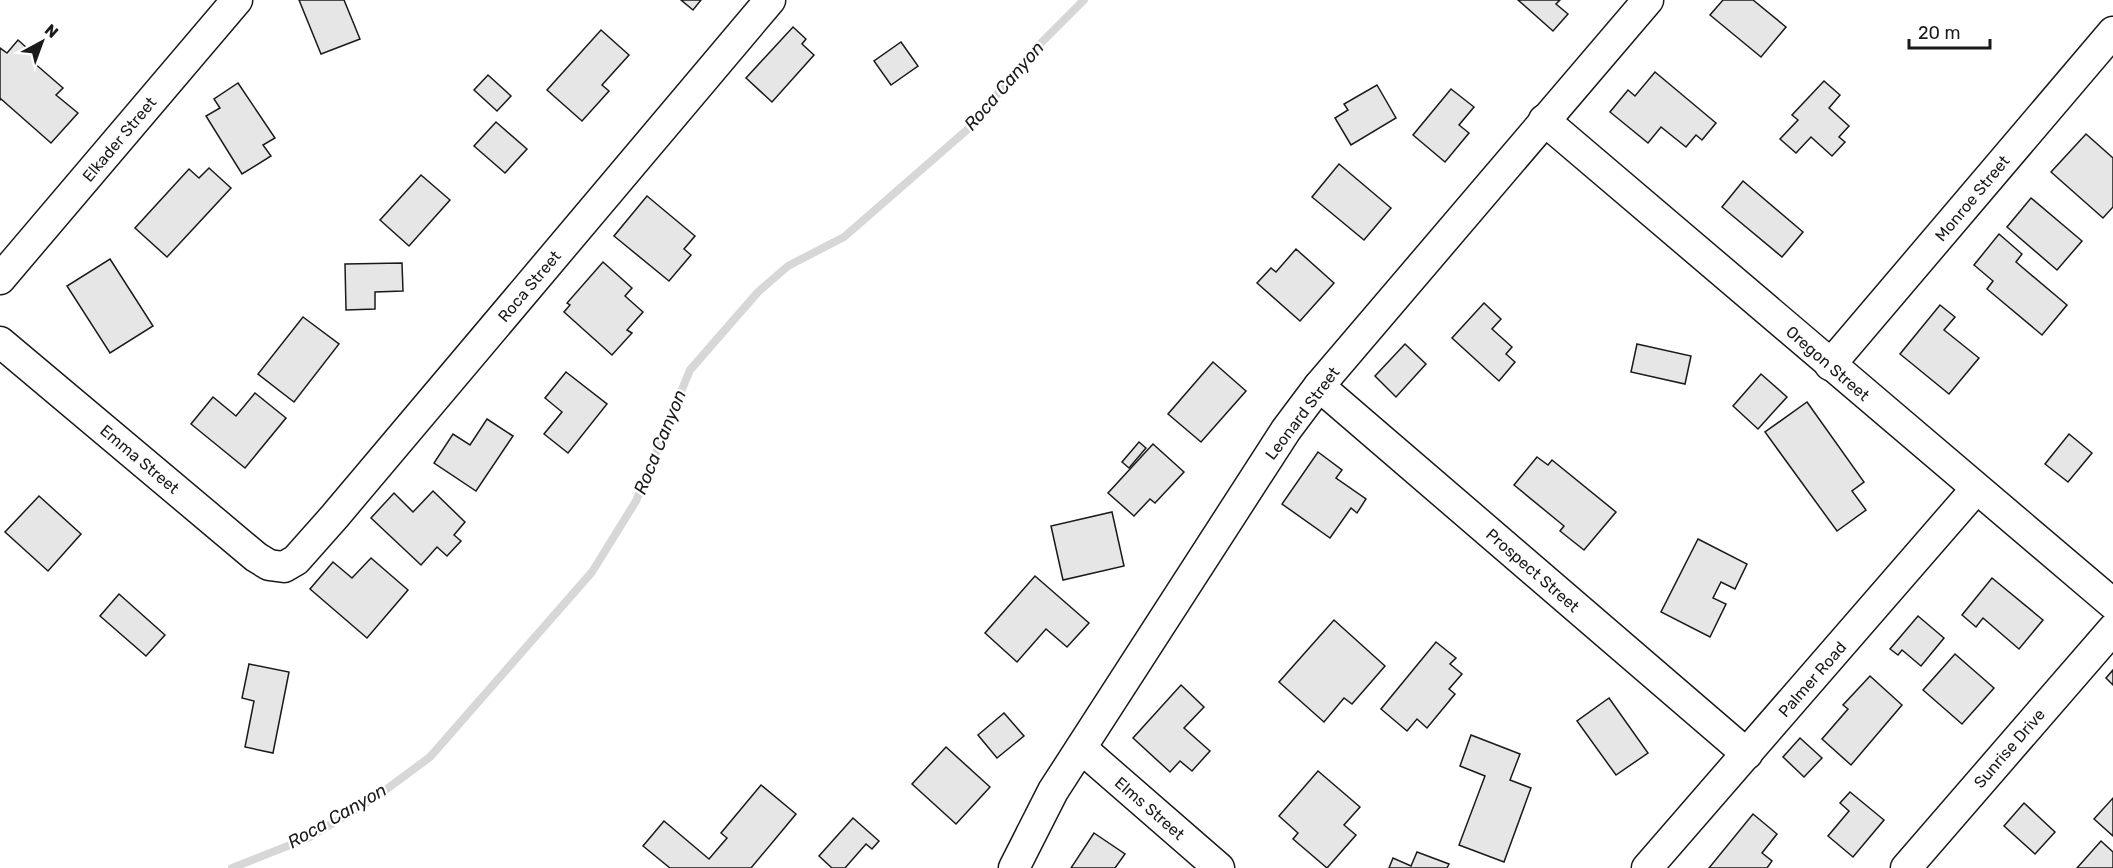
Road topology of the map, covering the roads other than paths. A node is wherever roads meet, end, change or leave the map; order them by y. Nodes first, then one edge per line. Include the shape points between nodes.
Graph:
1 (237, 0) edge
2 (770, 0) edge
3 (1648, 0) edge
4 (2113, 32) edge
5 (1544, 120) junction
6 (0, 279) edge
7 (0, 342) edge
8 (1830, 364) junction
9 (1320, 386) junction
10 (1976, 489) junction
11 (284, 567) joint
12 (2113, 604) edge
13 (2113, 629) edge
14 (1081, 748) junction
15 (1747, 754) junction
16 (1014, 868) edge
17 (1219, 868) edge
18 (1647, 868) edge
19 (1906, 868) edge

1 - 6 street, Elkader Street
2 - 11 street, Roca Street via 335,516 296,560
3 - 5 street, Leonard Street
4 - 8 street, Monroe Street
5 - 8 street, Oregon Street
5 - 9 street, Leonard Street
7 - 11 street, Emma Street via 256,556 269,565
8 - 10 street, Oregon Street
9 - 14 street, Leonard Street via 1286,430
9 - 15 street, Prospect Street
10 - 12 street, Oregon Street
10 - 15 street, Palmer Road
13 - 19 street, Sunrise Drive
14 - 16 street, Leonard Street via 1053,791
14 - 17 street, Elms Street
15 - 18 street, Palmer Road

